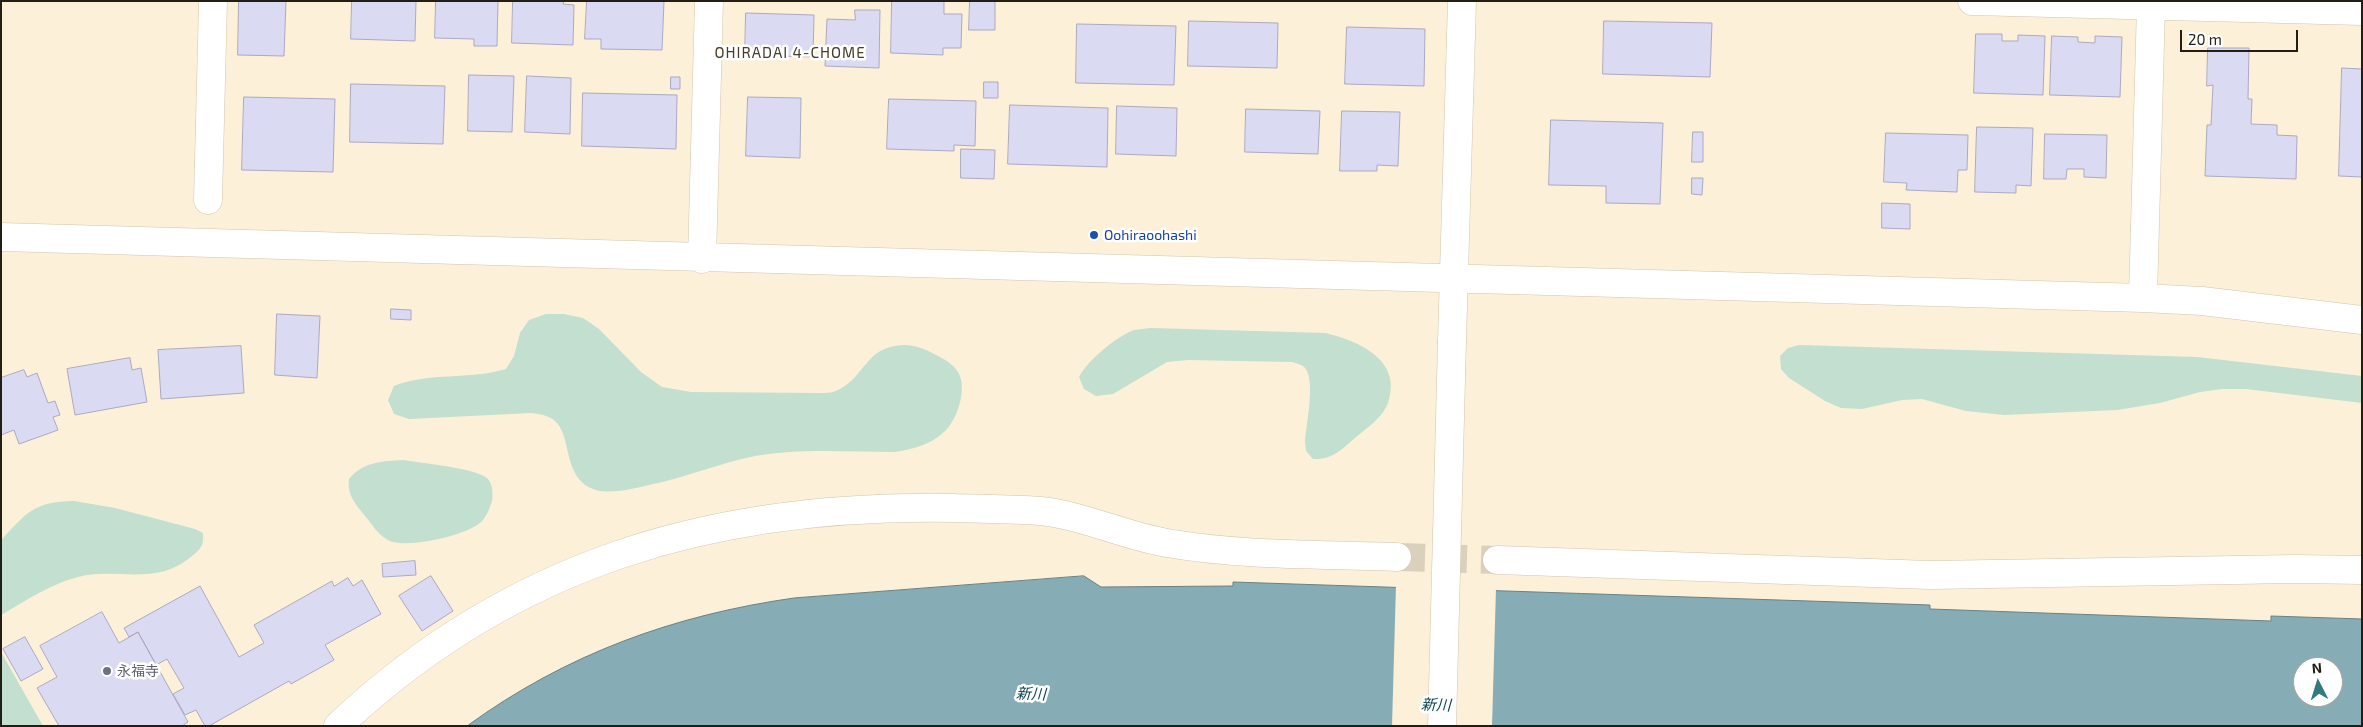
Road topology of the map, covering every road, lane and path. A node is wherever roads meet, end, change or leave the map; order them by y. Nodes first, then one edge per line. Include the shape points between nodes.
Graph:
1 (213, 1) edge
2 (709, 1) edge
3 (1462, 1) edge
4 (1972, 1) edge
5 (2151, 6) junction
6 (2362, 11) edge
7 (208, 200) dead end
8 (1, 237) edge
9 (702, 259) junction
10 (1454, 280) junction
11 (2143, 298) junction
12 (2362, 320) edge
13 (1396, 557) tunnel mouth
14 (1497, 560) tunnel mouth
15 (2362, 570) edge
16 (338, 726) edge
17 (1442, 726) edge

1 - 7 street
2 - 9 street
3 - 10 street
4 - 5 street
5 - 6 street
5 - 11 street
8 - 9 street
9 - 10 street
10 - 11 street
10 - 17 street, bridge
11 - 12 street via 2202,301
13 - 16 street via 1200,548 1143,538 1046,512 890,507 784,516 697,532 629,550 538,588 440,644 397,675
14 - 15 street via 1930,574

